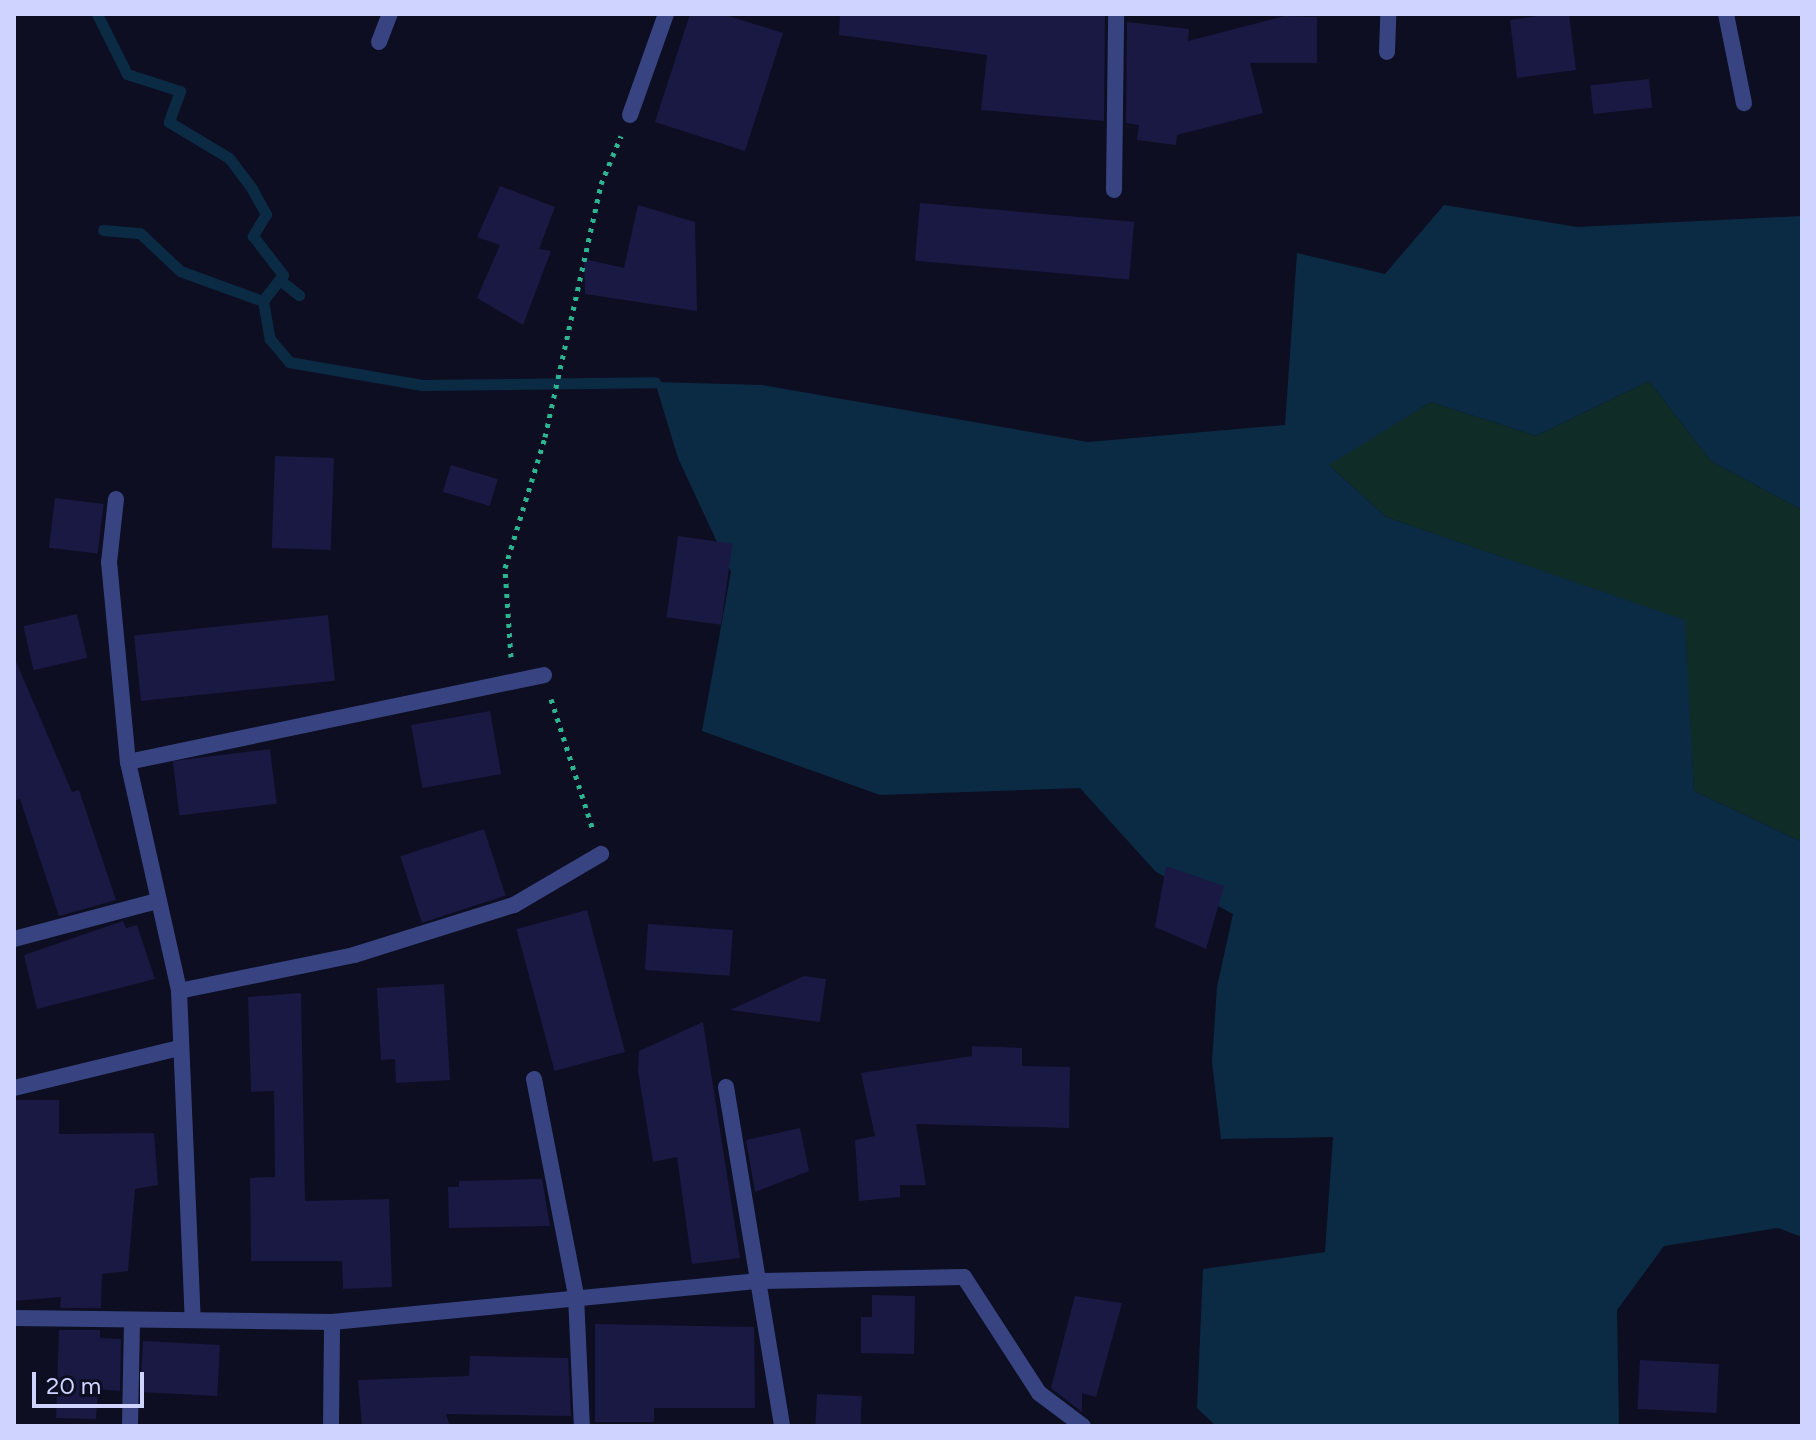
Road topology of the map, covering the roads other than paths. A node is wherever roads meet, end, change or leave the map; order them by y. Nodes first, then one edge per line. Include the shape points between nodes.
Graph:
1 (390, 14) edge
2 (666, 14) edge
3 (1116, 14) edge
4 (1388, 14) edge
5 (1726, 14) edge
6 (379, 42) dead end
7 (1387, 52) dead end
8 (1744, 103) dead end
9 (630, 115) road end
10 (1114, 190) dead end
11 (116, 499) dead end
12 (544, 675) road end
13 (128, 762) junction
14 (601, 854) road end
15 (157, 901) junction
16 (14, 939) edge
17 (179, 991) junction
18 (179, 1048) junction
19 (534, 1079) dead end
20 (726, 1087) dead end
21 (14, 1088) edge
22 (759, 1281) junction
23 (576, 1296) junction
24 (14, 1318) edge
25 (193, 1319) junction
26 (332, 1322) junction
27 (132, 1323) junction
28 (130, 1426) edge
29 (331, 1426) edge
30 (582, 1426) edge
31 (782, 1426) edge
32 (1083, 1426) edge

1 - 6 street
2 - 9 street
3 - 10 street
4 - 7 street
5 - 8 street
11 - 13 street via 109,562
12 - 13 street
13 - 15 street
14 - 17 street via 514,905 354,955
15 - 16 street
15 - 17 street
17 - 18 street
18 - 21 street
18 - 25 street
19 - 23 street
20 - 22 street
22 - 23 street
22 - 31 street
22 - 32 street via 964,1277 1039,1393
23 - 26 street
23 - 30 street
24 - 27 street
25 - 26 street
25 - 27 street
26 - 29 street
27 - 28 street

